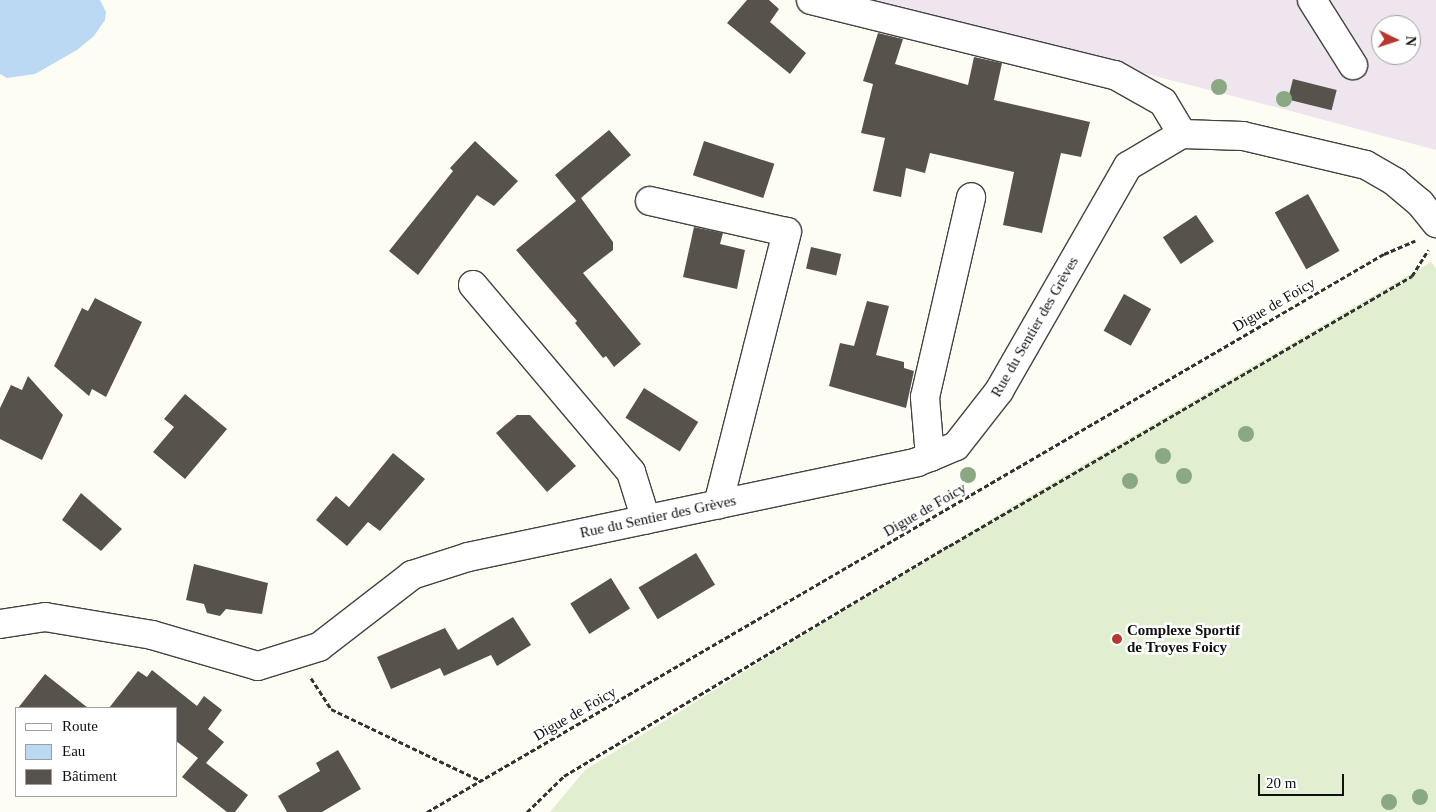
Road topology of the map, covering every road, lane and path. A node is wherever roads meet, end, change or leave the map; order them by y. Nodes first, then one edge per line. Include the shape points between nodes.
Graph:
1 (812, 0) edge
2 (1312, 0) edge
3 (1353, 66) dead end
4 (1182, 134) junction
5 (971, 197) dead end
6 (650, 201) dead end
7 (1429, 236) edge
8 (473, 285) dead end
9 (930, 457) junction
10 (718, 504) junction
11 (646, 520) junction
12 (0, 624) edge
13 (295, 654) junction
14 (482, 781) junction
15 (427, 812) edge
16 (527, 812) edge

1 - 4 street via 1115,75 1163,102
2 - 3 street
4 - 7 street via 1244,136 1366,165 1395,182
4 - 9 street, Rue du Sentier des Grèves via 1128,166 999,391 956,446
5 - 9 street via 926,398
6 - 10 street via 787,232
7 - 14 path, Digue de Foicy via 1368,264
7 - 16 path via 1412,276 572,771
8 - 11 street via 631,472
9 - 10 street, Rue du Sentier des Grèves
10 - 11 street, Rue du Sentier des Grèves
11 - 13 street, Rue du Sentier des Grèves via 468,557 412,575 319,647
12 - 13 street, Rue du Sentier des Grèves via 45,618 152,636 258,666
13 - 14 path via 331,709
14 - 15 path, Digue de Foicy

